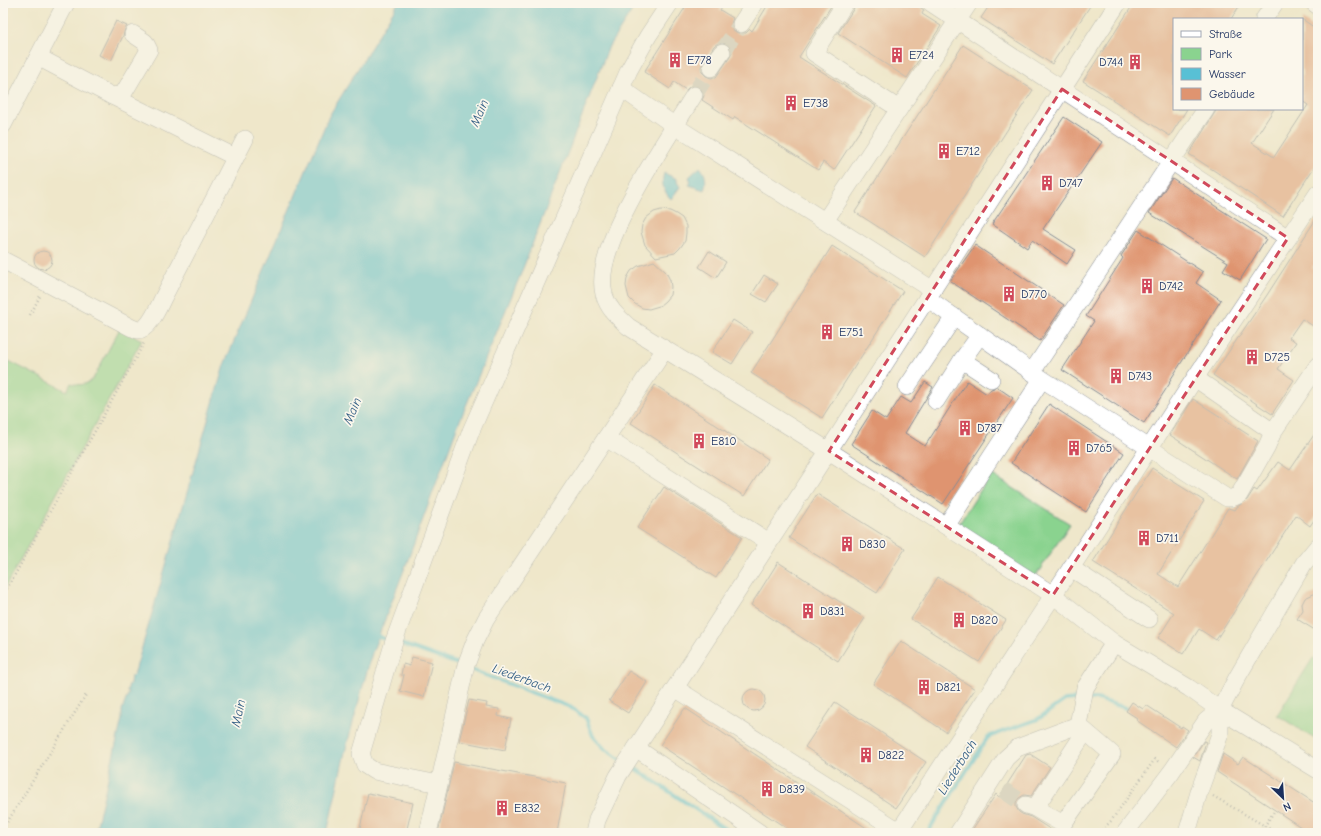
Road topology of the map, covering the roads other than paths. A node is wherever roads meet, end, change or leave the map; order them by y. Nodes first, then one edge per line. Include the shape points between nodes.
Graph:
1 (66, 3) edge
2 (670, 3) edge
3 (755, 3) edge
4 (845, 3) edge
5 (931, 3) edge
6 (969, 3) edge
7 (1118, 3) edge
8 (1275, 3) edge
9 (1314, 3) edge
10 (1318, 6) edge
11 (1265, 18) edge
12 (958, 20) junction
13 (741, 24) tunnel mouth
14 (133, 34) dead end
15 (722, 52) tunnel mouth
16 (38, 57) junction
17 (712, 68) tunnel mouth
18 (621, 88) junction
19 (1062, 89) junction
20 (694, 95) tunnel mouth
21 (112, 96) junction
22 (899, 109) junction
23 (1205, 110) edge
24 (3, 125) edge
25 (675, 126) junction
26 (244, 139) dead end
27 (235, 157) junction
28 (1172, 161) junction
29 (1318, 193) edge
30 (825, 221) junction
31 (1288, 238) junction
32 (3, 260) edge
33 (930, 294) junction
34 (954, 317) junction
35 (980, 335) junction
36 (665, 349) junction
37 (962, 360) junction
38 (1318, 365) edge
39 (1037, 375) junction
40 (1194, 378) junction
41 (991, 379) dead end
42 (907, 387) dead end
43 (936, 401) dead end
44 (1274, 432) junction
45 (606, 438) junction
46 (1150, 447) junction
47 (828, 451) junction
48 (946, 526) junction
49 (769, 542) junction
50 (1318, 546) edge
51 (1071, 568) junction
52 (1053, 595) junction
53 (1149, 619) dead end
54 (1114, 643) junction
55 (675, 688) junction
56 (1220, 710) junction
57 (1081, 728) junction
58 (636, 748) junction
59 (1318, 770) edge
60 (439, 784) junction
61 (597, 831) edge
62 (898, 832) edge
63 (428, 833) edge
64 (760, 833) edge
65 (958, 833) edge
66 (1124, 833) edge
67 (1187, 833) edge

1 - 16 street
2 - 18 street via 648,36
3 - 13 street
4 - 22 street via 814,53
5 - 12 street
6 - 12 street
7 - 19 street
8 - 11 street
9 - 10 street
12 - 19 street
12 - 22 street
14 - 21 street via 145,42 149,50 123,94
15 - 17 street
16 - 21 street
16 - 24 street
18 - 25 street
18 - 60 street via 471,432 389,658 361,754 365,764 374,771
19 - 28 street
19 - 33 street
20 - 25 street
21 - 27 street
22 - 30 street
23 - 28 street
25 - 30 street
25 - 36 street via 631,198 608,251 602,280 610,309 629,327
26 - 27 street
27 - 32 street via 163,298 144,328 132,328
28 - 31 street
28 - 39 street
29 - 31 street
30 - 33 street
31 - 40 street
33 - 34 street
33 - 47 street
34 - 35 street
34 - 42 street
35 - 37 street
35 - 39 street
36 - 45 street
36 - 47 street
37 - 41 street
37 - 43 street
38 - 44 street
39 - 46 street
39 - 48 street
40 - 44 street
40 - 46 street
44 - 46 street via 1239,495 1232,498 1227,498
45 - 49 street
45 - 60 street via 486,619 475,641 466,665
46 - 51 street
47 - 48 street
47 - 49 street
48 - 52 street
49 - 55 street
50 - 56 street via 1304,563
51 - 52 street
51 - 53 street
52 - 54 street
52 - 62 street
54 - 56 street via 1189,688
54 - 57 street via 1085,688 1081,707
55 - 58 street
55 - 62 street
56 - 59 street
56 - 66 street via 1206,721 1172,771
56 - 67 street via 1220,734
57 - 57 street via 1031,807 1063,824 1112,754
57 - 65 street via 1017,748 1006,758 997,786
58 - 61 street via 618,776 597,820
58 - 64 street
60 - 63 street

